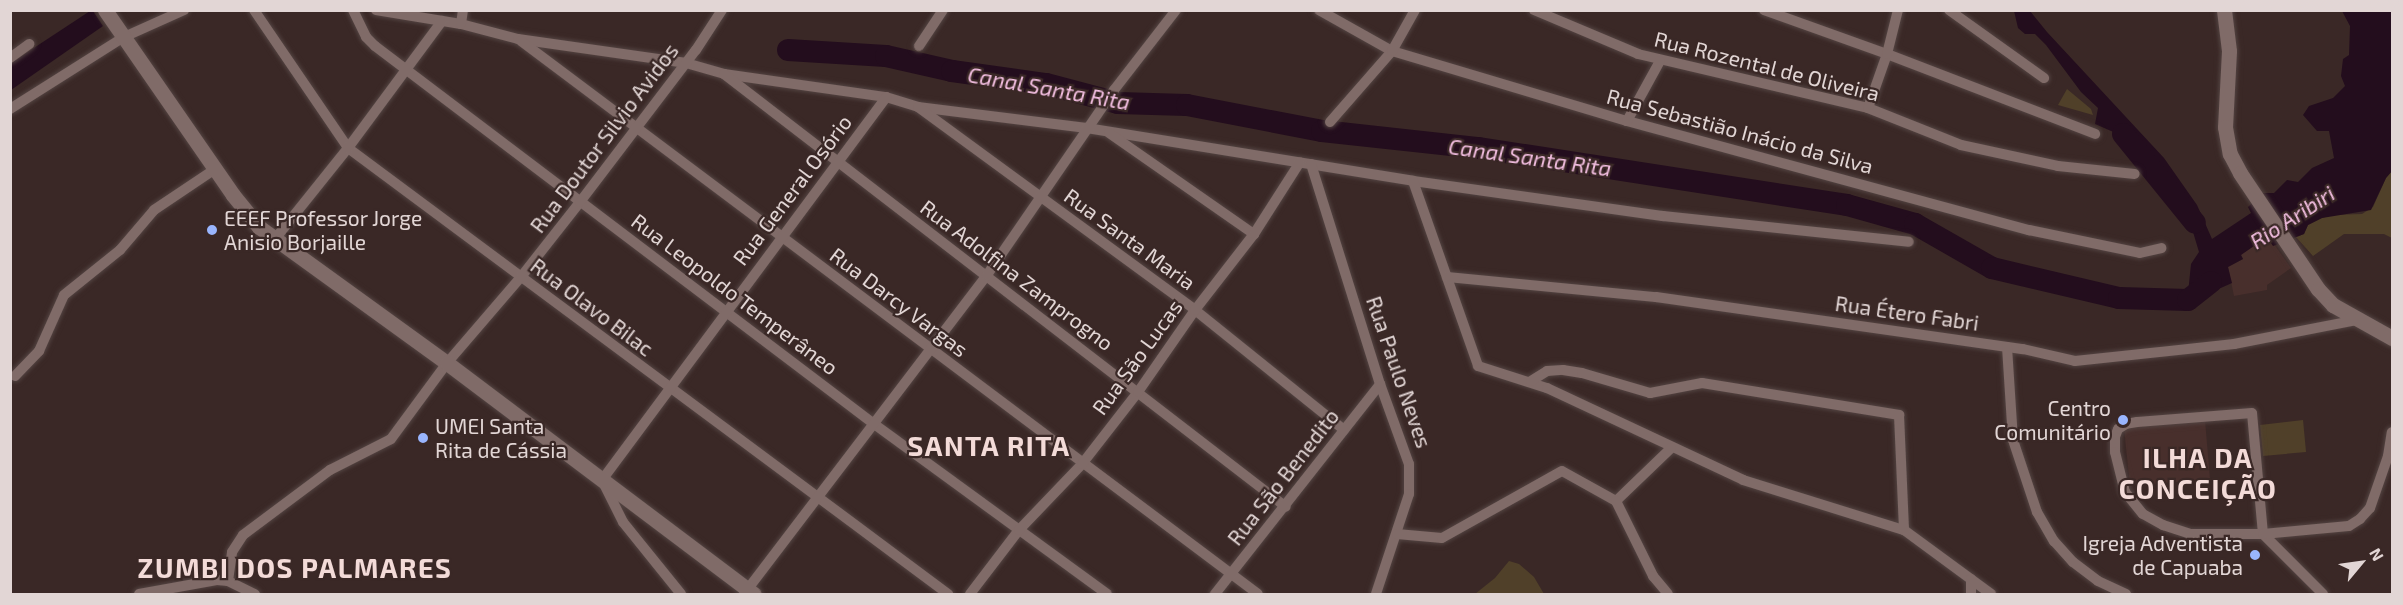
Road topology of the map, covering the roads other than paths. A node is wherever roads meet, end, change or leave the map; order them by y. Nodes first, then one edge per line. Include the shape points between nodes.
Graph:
1 (184, 10) edge
2 (254, 10) edge
3 (353, 10) edge
4 (376, 10) edge
5 (463, 10) edge
6 (722, 10) edge
7 (943, 10) edge
8 (1176, 10) edge
9 (1319, 10) edge
10 (1415, 10) edge
11 (1534, 10) edge
12 (1764, 10) edge
13 (1898, 10) edge
14 (1949, 10) edge
15 (2224, 10) edge
16 (110, 17) edge
17 (442, 21) junction
18 (461, 24) junction
19 (124, 37) junction
20 (518, 39) junction
21 (28, 44) dead end
22 (919, 46) dead end
23 (1392, 51) junction
24 (1887, 54) junction
25 (10, 58) edge
26 (1660, 61) junction
27 (686, 63) junction
28 (405, 69) junction
29 (723, 74) junction
30 (2044, 78) dead end
31 (886, 97) junction
32 (918, 107) junction
33 (1868, 108) junction
34 (10, 109) edge
35 (1330, 122) dead end
36 (1627, 122) junction
37 (635, 128) junction
38 (1087, 128) junction
39 (1106, 131) junction
40 (2095, 134) dead end
41 (348, 148) junction
42 (836, 163) junction
43 (1305, 163) junction
44 (215, 169) junction
45 (2135, 174) dead end
46 (1413, 181) junction
47 (1040, 198) junction
48 (580, 202) junction
49 (1254, 234) junction
50 (780, 236) junction
51 (276, 239) junction
52 (1909, 242) dead end
53 (2161, 248) dead end
54 (987, 275) junction
55 (1447, 277) junction
56 (521, 278) junction
57 (1195, 310) junction
58 (727, 311) junction
59 (2358, 320) junction
60 (2392, 338) edge
61 (2007, 347) junction
62 (928, 349) junction
63 (447, 363) junction
64 (15, 376) dead end
65 (1531, 381) junction
66 (1380, 384) junction
67 (669, 389) junction
68 (1138, 392) junction
69 (874, 424) junction
70 (1344, 430) junction
71 (2392, 432) edge
72 (1671, 448) junction
73 (1082, 464) junction
74 (602, 480) junction
75 (818, 498) junction
76 (1616, 501) junction
77 (1286, 507) junction
78 (1019, 530) junction
79 (1904, 530) junction
80 (1397, 534) junction
81 (2263, 534) junction
82 (1231, 575) junction
83 (1971, 579) junction
84 (228, 581) junction
85 (749, 593) edge
86 (139, 594) edge
87 (255, 594) edge
88 (681, 594) edge
89 (948, 594) edge
90 (970, 594) edge
91 (1107, 594) edge
92 (1215, 594) edge
93 (1258, 594) edge
94 (1376, 594) edge
95 (1668, 594) edge
96 (1971, 594) edge
97 (1991, 594) edge
98 (2126, 594) edge
99 (2323, 594) edge

1 - 19 street
2 - 41 street, Rua Olavo Bilac
3 - 28 street, Rua Leopoldo Temperâneo via 366,37
4 - 17 street
5 - 18 street
6 - 27 street, Rua Doutor Silvio Avidos
7 - 22 street
8 - 38 street
9 - 23 street, Rua Sebastião Inácio da Silva
10 - 23 street
11 - 26 street, Rua Rozental de Oliveira
12 - 24 street
13 - 24 street
14 - 30 street
15 - 59 street via 2229,51 2225,127 2230,154 2318,289 2332,305
16 - 19 street
17 - 18 street
17 - 28 street
18 - 20 street
19 - 34 street
19 - 44 street
20 - 27 street
20 - 37 street, Rua Darcy Vargas
21 - 25 street
23 - 35 street
23 - 36 street, Rua Sebastião Inácio da Silva
24 - 33 street
24 - 40 street
26 - 33 street, Rua Rozental de Oliveira
26 - 36 street
27 - 29 street
27 - 37 street, Rua Doutor Silvio Avidos
28 - 41 street
28 - 48 street, Rua Leopoldo Temperâneo
29 - 31 street
29 - 42 street, Rua Adolfina Zamprogno
31 - 32 street
31 - 42 street, Rua General Osório
32 - 38 street
32 - 47 street, Rua Santa Maria
33 - 45 street, Rua Rozental de Oliveira via 1960,145 2058,166
36 - 53 street, Rua Sebastião Inácio da Silva via 2047,235 2140,253
37 - 48 street, Rua Doutor Silvio Avidos
37 - 50 street, Rua Darcy Vargas
38 - 39 street
38 - 47 street
39 - 43 street
39 - 49 street
41 - 51 street
41 - 56 street, Rua Olavo Bilac
42 - 50 street, Rua General Osório
42 - 54 street, Rua Adolfina Zamprogno
43 - 46 street
43 - 49 street, Rua São Lucas
43 - 66 street, Rua Paulo Neves
44 - 51 street via 246,212
44 - 64 street via 154,210 120,250 64,295 39,351
46 - 52 street via 1663,216
46 - 55 street
47 - 54 street
47 - 57 street, Rua Santa Maria
48 - 56 street, Rua Doutor Silvio Avidos
48 - 58 street, Rua Leopoldo Temperâneo
49 - 57 street, Rua São Lucas
50 - 58 street, Rua General Osório
50 - 62 street, Rua Darcy Vargas
51 - 63 street
54 - 62 street
54 - 68 street, Rua Adolfina Zamprogno
55 - 61 street, Rua Étero Fabri via 1656,297
55 - 65 street via 1478,366
56 - 63 street, Rua Doutor Silvio Avidos
56 - 67 street, Rua Olavo Bilac
57 - 68 street, Rua São Lucas
57 - 70 street, Rua Santa Maria
58 - 67 street, Rua General Osório
58 - 69 street, Rua Leopoldo Temperâneo
59 - 60 street
59 - 61 street, Rua Étero Fabri via 2234,345 2088,360
61 - 98 street via 2013,440 2037,512 2054,541 2073,562 2098,581
62 - 69 street
62 - 73 street, Rua Darcy Vargas
63 - 74 street
63 - 84 street, Rua Doutor Silvio Avidos via 391,439 330,470 243,535 232,552
65 - 72 street
65 - 79 street via 1547,371 1563,370 1650,393 1702,383 1899,415
66 - 70 street, Rua São Benedito
66 - 80 street, Rua Paulo Neves via 1405,449 1411,479
67 - 74 street, Rua General Osório
67 - 75 street, Rua Olavo Bilac
68 - 73 street, Rua São Lucas
68 - 77 street, Rua Adolfina Zamprogno
69 - 75 street
69 - 78 street, Rua Leopoldo Temperâneo
70 - 77 street, Rua São Benedito
71 - 81 street via 2370,508 2360,519 2349,526
72 - 76 street
72 - 79 street via 1743,480
73 - 78 street, Rua São Lucas
73 - 82 street, Rua Darcy Vargas
74 - 85 street
74 - 88 street via 623,522
75 - 85 street
75 - 89 street, Rua Olavo Bilac
76 - 80 street via 1562,471 1442,538
76 - 95 street via 1653,576
77 - 82 street, Rua São Benedito
78 - 90 street, Rua São Lucas
78 - 91 street, Rua Leopoldo Temperâneo
79 - 83 street
80 - 94 street, Rua Paulo Neves
81 - 81 street via 2191,534 2143,514 2124,492 2113,444 2118,429 2126,424 2252,413
81 - 99 street
82 - 92 street, Rua São Benedito
82 - 93 street, Rua Darcy Vargas
83 - 96 street
83 - 97 street
84 - 86 street via 196,582
84 - 87 street

